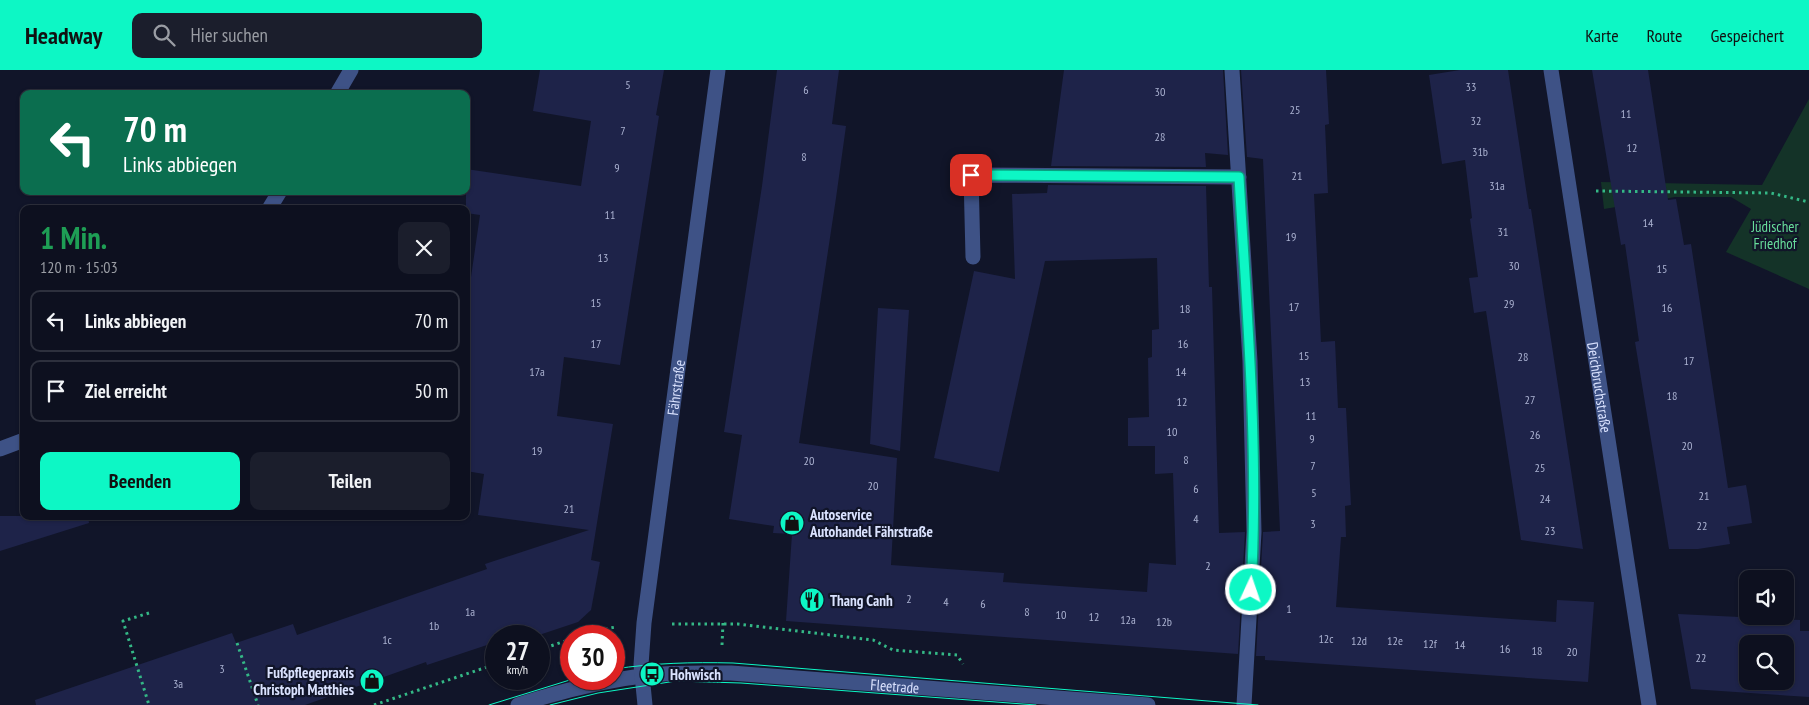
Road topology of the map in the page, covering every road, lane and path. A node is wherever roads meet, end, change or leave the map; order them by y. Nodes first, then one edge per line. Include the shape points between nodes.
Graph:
1 (351, 70) edge
2 (718, 70) edge
3 (1232, 70) edge
4 (1551, 70) edge
5 (339, 90) edge
6 (1239, 177) junction
7 (1571, 195) junction
8 (1809, 202) edge
9 (973, 257) dead end
10 (20, 441) edge
11 (0, 448) edge
12 (149, 613) dead end
13 (723, 623) junction
14 (677, 624) dead end
15 (237, 643) dead end
16 (722, 648) dead end
17 (957, 655) dead end
18 (485, 668) edge
19 (642, 676) junction
20 (1086, 703) edge
21 (149, 705) edge
22 (258, 705) edge
23 (374, 705) edge
24 (518, 705) edge
25 (646, 705) edge
26 (1148, 705) edge
27 (1244, 705) edge
28 (1650, 705) edge

1 - 5 street
2 - 19 street, Fährstraße via 644,623
3 - 6 street
4 - 7 street, Deichbruchstraße
6 - 9 street via 971,175
6 - 27 street via 1250,361 1254,532
7 - 8 path via 1602,190 1771,193
7 - 28 street, Deichbruchstraße
10 - 11 street
12 - 21 path via 123,621
13 - 14 path
13 - 16 path
13 - 17 path via 873,640 893,650
15 - 22 path
18 - 23 path
19 - 20 street, Fleetrade via 685,672 731,673
19 - 24 street, Fleetrade via 596,683
19 - 25 street, Fährstraße
20 - 26 street, Fleetrade

